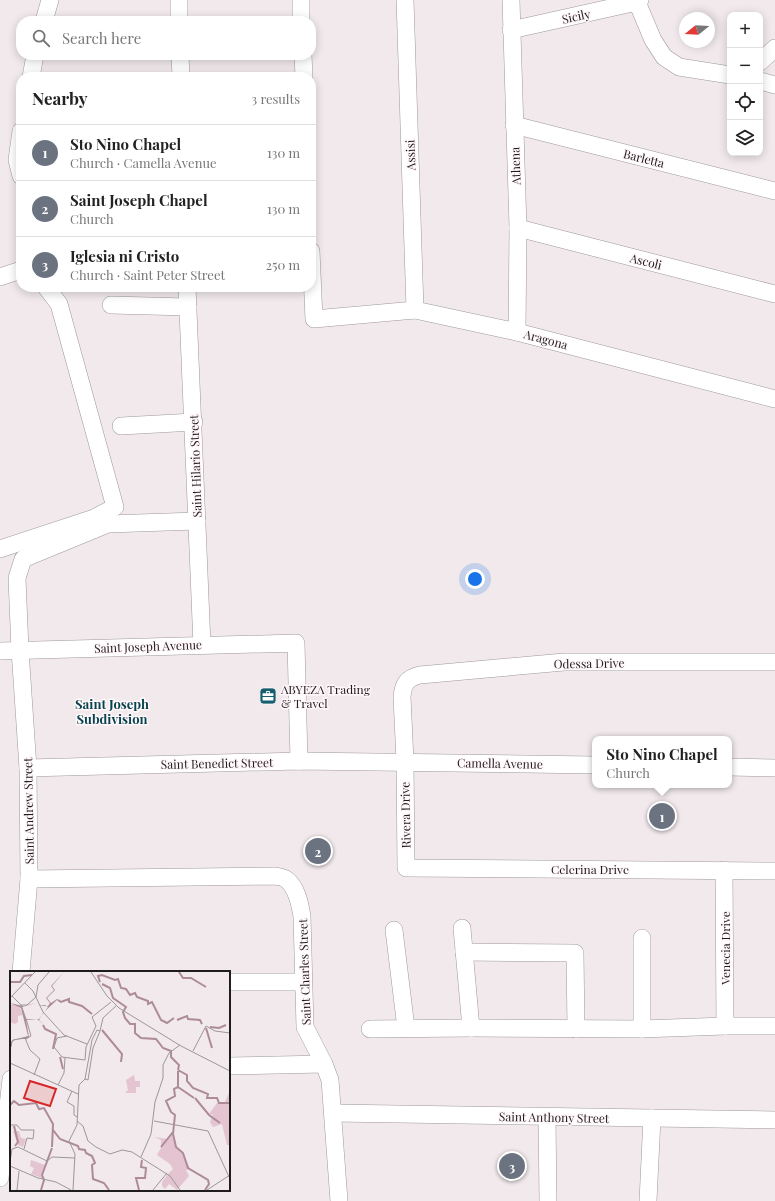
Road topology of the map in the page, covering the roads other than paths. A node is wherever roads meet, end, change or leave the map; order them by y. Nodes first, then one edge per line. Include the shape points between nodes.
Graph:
1 (50, 0) edge
2 (179, 0) edge
3 (301, 0) edge
4 (405, 0) edge
5 (511, 0) edge
6 (638, 1) edge
7 (45, 16) edge
8 (179, 16) edge
9 (301, 16) edge
10 (511, 30) junction
11 (775, 48) edge
12 (763, 59) edge
13 (34, 60) edge
14 (180, 60) edge
15 (303, 60) edge
16 (32, 72) edge
17 (181, 72) edge
18 (304, 72) edge
19 (727, 75) edge
20 (763, 82) edge
21 (775, 85) edge
22 (514, 125) junction
23 (775, 191) edge
24 (518, 228) junction
25 (16, 272) edge
26 (0, 277) edge
27 (50, 292) edge
28 (187, 292) edge
29 (313, 292) edge
30 (775, 294) edge
31 (111, 305) dead end
32 (188, 307) junction
33 (415, 310) junction
34 (517, 332) junction
35 (775, 399) edge
36 (194, 422) junction
37 (121, 426) dead end
38 (196, 521) junction
39 (0, 549) edge
40 (202, 645) junction
41 (20, 650) junction
42 (0, 651) edge
43 (775, 662) edge
44 (406, 682) joint
45 (299, 761) junction
46 (405, 761) junction
47 (592, 765) edge
48 (732, 767) edge
49 (28, 768) junction
50 (775, 768) edge
51 (406, 868) joint
52 (724, 870) junction
53 (775, 871) edge
54 (29, 879) junction
55 (462, 928) dead end
56 (394, 930) dead end
57 (642, 938) dead end
58 (464, 952) junction
59 (21, 971) edge
60 (230, 982) edge
61 (303, 982) junction
62 (725, 1026) junction
63 (775, 1026) edge
64 (406, 1028) junction
65 (471, 1028) junction
66 (370, 1029) dead end
67 (576, 1029) junction
68 (642, 1029) junction
69 (324, 1064) junction
70 (230, 1066) edge
71 (10, 1088) edge
72 (333, 1113) junction
73 (547, 1117) junction
74 (652, 1118) junction
75 (775, 1120) edge
76 (0, 1178) edge
77 (339, 1201) edge
78 (548, 1201) edge
79 (648, 1201) edge

1 - 7 street
2 - 8 street
3 - 9 street
4 - 33 street, Assisi
5 - 10 street, Athena
6 - 10 street, Sicily
6 - 19 street via 653,40 664,58 678,67
10 - 22 street, Athena
11 - 12 street
13 - 16 street
14 - 17 street
15 - 18 street
20 - 21 street
22 - 23 street, Barletta
22 - 24 street, Athena
24 - 30 street, Ascoli
24 - 34 street, Athena
25 - 26 street
27 - 39 street via 59,304 115,506 94,518
28 - 32 street, Saint Hilario Street
29 - 33 street, Aragona via 314,319
31 - 32 street
32 - 36 street, Saint Hilario Street
33 - 34 street, Aragona
34 - 35 street, Aragona
36 - 37 street
36 - 38 street, Saint Hilario Street
38 - 40 street, Saint Hilario Street
38 - 41 street, Saint Andrew Street via 108,524 23,559 17,578
40 - 41 street, Saint Joseph Avenue
40 - 45 street, Saint Joseph Avenue via 296,643
41 - 42 street, Saint Joseph Avenue
41 - 49 street, Saint Andrew Street
43 - 44 street, Odessa Drive via 564,662 420,675
44 - 46 street, Rivera Drive via 402,697
45 - 46 street, Saint Benedict Street
45 - 49 street, Saint Benedict Street
46 - 47 street, Camella Avenue
46 - 51 street, Rivera Drive
48 - 50 street
49 - 54 street, Saint Andrew Street
51 - 52 street, Celerina Drive
52 - 53 street, Celerina Drive
52 - 62 street, Venecia Drive
54 - 59 street, Saint Andrew Street
54 - 61 street, Saint Charles Street via 275,876 287,879 294,888 302,916
55 - 58 street
56 - 64 street
57 - 68 street
58 - 65 street
58 - 67 street via 575,953
60 - 61 street
61 - 69 street, Saint Charles Street via 305,1027
62 - 63 street
62 - 68 street
64 - 65 street
64 - 66 street
65 - 67 street
67 - 68 street
69 - 70 street
69 - 72 street, Saint Charles Street via 330,1080
71 - 76 street
72 - 73 street, Saint Anthony Street
72 - 77 street, Saint Charles Street
73 - 74 street, Saint Anthony Street
73 - 78 street
74 - 75 street, Saint Anthony Street
74 - 79 street

